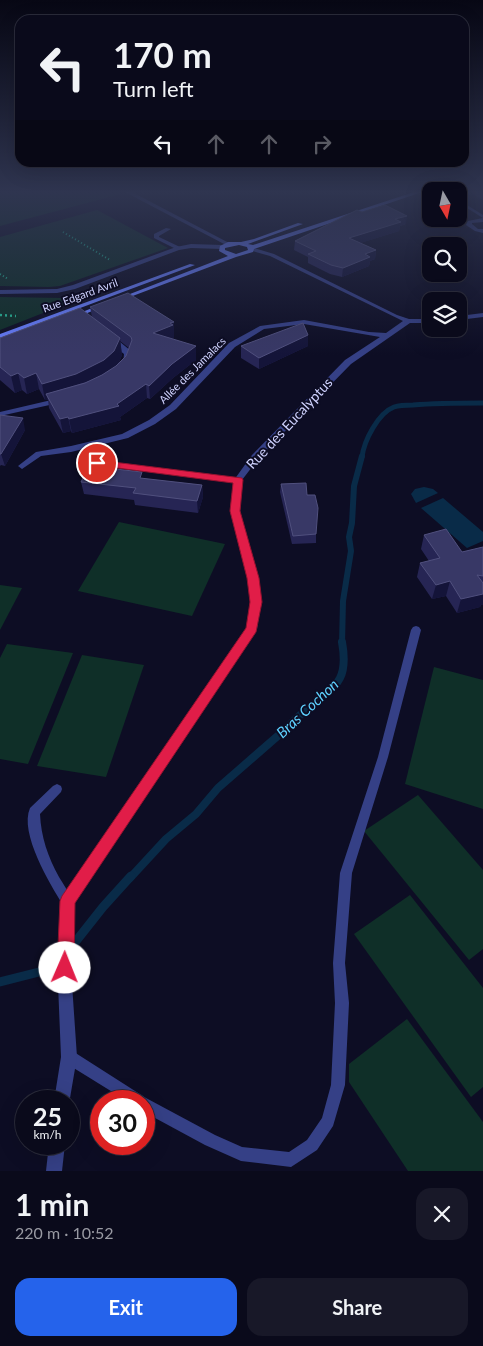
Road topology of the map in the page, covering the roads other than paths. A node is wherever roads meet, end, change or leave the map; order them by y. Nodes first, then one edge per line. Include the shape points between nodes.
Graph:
1 (173, 246) edge
2 (230, 246) edge
3 (246, 246) edge
4 (263, 246) edge
5 (224, 247) junction
6 (178, 248) junction
7 (250, 250) junction
8 (234, 256) junction
9 (0, 292) edge
10 (70, 309) junction
11 (483, 315) edge
12 (467, 317) edge
13 (82, 318) junction
14 (408, 321) junction
15 (422, 321) edge
16 (61, 322) edge
17 (106, 335) edge
18 (385, 335) junction
19 (0, 336) edge
20 (122, 368) edge
21 (69, 398) edge
22 (0, 414) edge
23 (97, 463) dead end
24 (22, 466) dead end
25 (238, 480) junction
26 (416, 630) dead end
27 (57, 789) dead end
28 (67, 901) junction
29 (69, 1057) junction
30 (64, 1090) edge
31 (122, 1090) edge
32 (155, 1110) edge
33 (56, 1155) edge
34 (54, 1171) edge

1 - 6 lane
2 - 5 street
3 - 7 street
4 - 7 street
5 - 6 street
5 - 8 street
5 - 10 street, Rue Edgard Avril via 194,264
6 - 9 street via 75,287 57,291
7 - 8 street, Rue Edgard Avril
7 - 14 street via 272,255
8 - 13 street, Rue Edgard Avril
10 - 13 street
10 - 19 street, Rue Edgard Avril
11 - 12 street
13 - 16 street, Rue Edgard Avril
14 - 15 street
14 - 18 street, Rue des Eucalyptus
17 - 20 street via 128,353 127,363
18 - 24 street, Allée des Jamalacs via 304,322 262,327 232,345 173,407 152,422 125,436 39,454
18 - 25 street, Rue des Eucalyptus via 331,378 255,457
21 - 22 street
23 - 25 lane
25 - 28 street, Rue des Eucalyptus via 235,511 256,602 252,629
26 - 32 lane via 383,757 346,873 339,963 342,1003 338,1085 328,1121 312,1145 291,1160 241,1154
27 - 28 lane via 34,812 33,826 44,863
28 - 29 street via 65,984
29 - 30 street
29 - 31 lane
33 - 34 street

